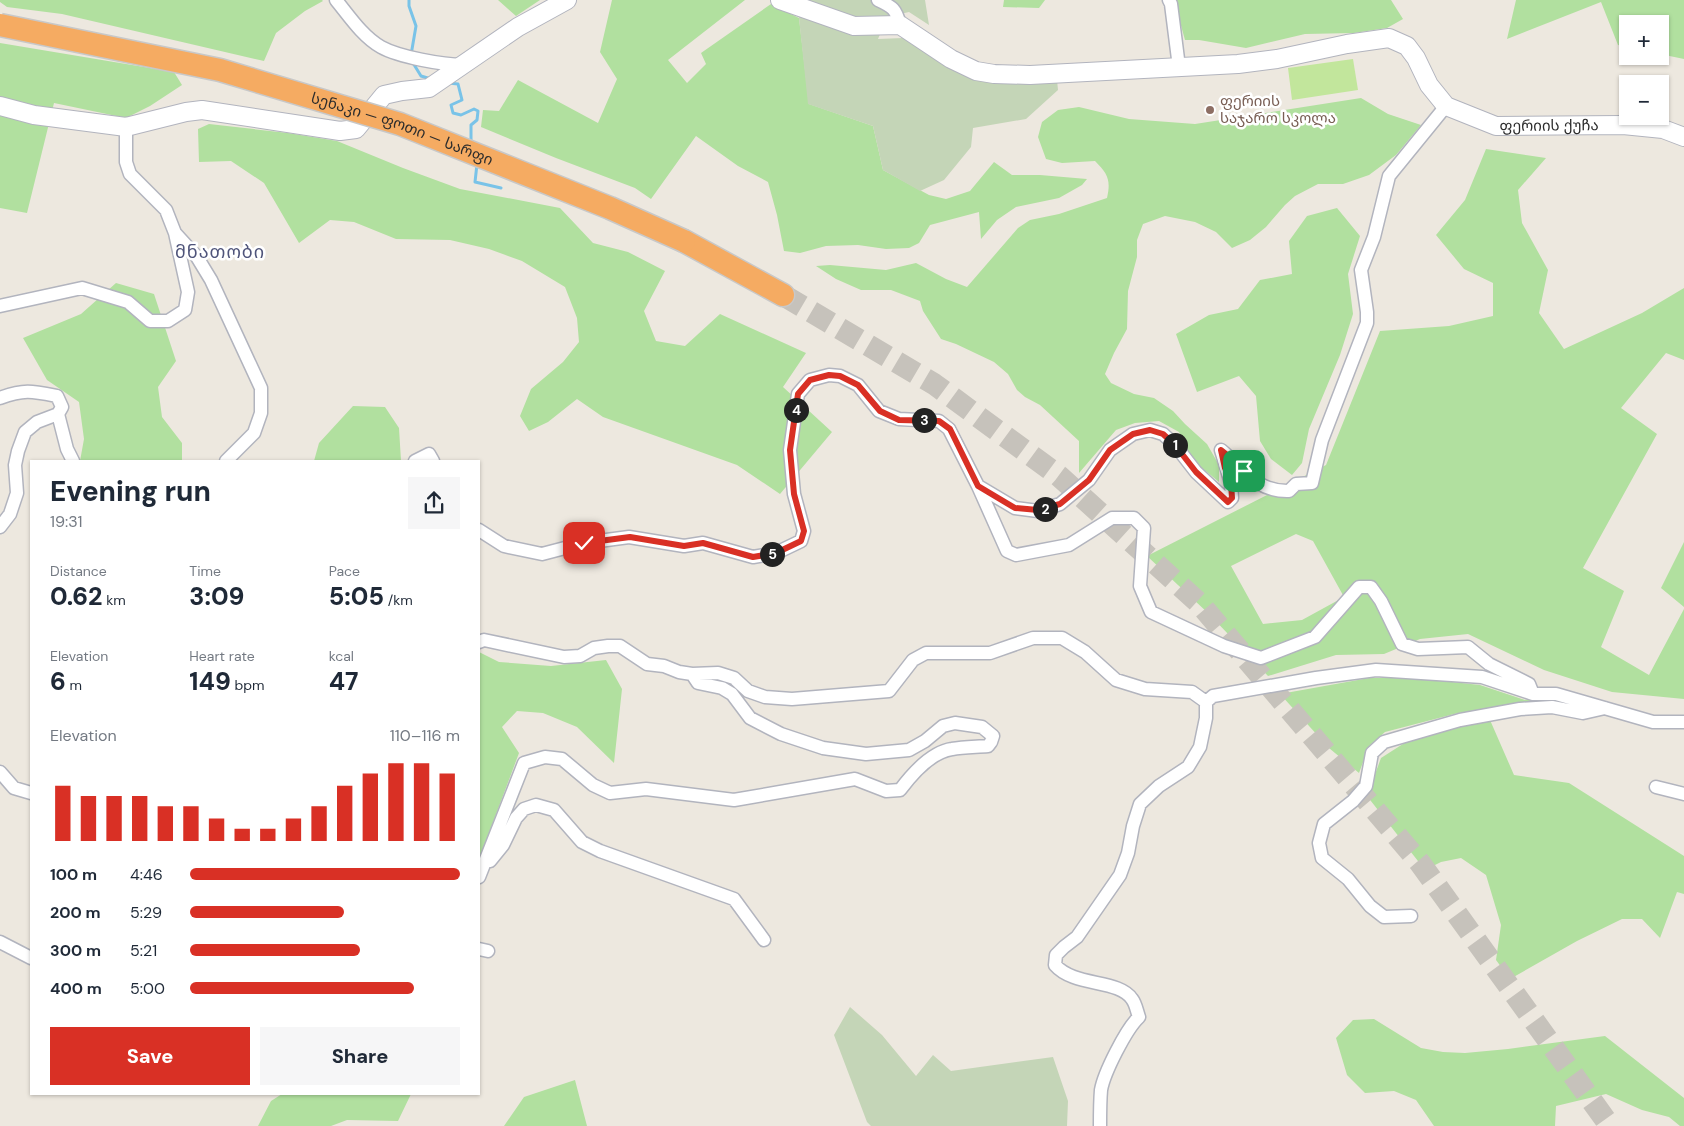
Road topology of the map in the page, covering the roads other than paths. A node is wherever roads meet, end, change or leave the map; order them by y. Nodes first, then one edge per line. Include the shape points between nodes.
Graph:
1 (336, 0) edge
2 (567, 0) edge
3 (780, 0) edge
4 (878, 0) edge
5 (1168, 0) edge
6 (0, 25) edge
7 (900, 25) junction
8 (464, 64) junction
9 (1179, 66) junction
10 (0, 106) edge
11 (1446, 106) junction
12 (126, 127) junction
13 (1684, 137) edge
14 (174, 233) junction
15 (783, 295) tunnel mouth
16 (0, 306) edge
17 (0, 398) edge
18 (58, 414) junction
19 (72, 460) edge
20 (227, 460) edge
21 (417, 460) edge
22 (432, 460) edge
23 (978, 486) junction
24 (0, 527) edge
25 (480, 531) edge
26 (480, 642) edge
27 (692, 674) junction
28 (1533, 694) junction
29 (1206, 702) junction
30 (1605, 708) junction
31 (1684, 722) edge
32 (0, 772) edge
33 (1656, 787) dead end
34 (30, 793) edge
35 (1684, 794) edge
36 (481, 873) edge
37 (1411, 916) dead end
38 (764, 940) dead end
39 (0, 942) edge
40 (30, 957) edge
41 (1100, 1126) edge

1 - 8 street via 380,47 416,58
2 - 8 street via 518,27
3 - 7 street via 854,26
4 - 7 street via 897,13
5 - 9 street
6 - 15 highway, სენაკი — ფოთი — სარფი, bridge via 220,70 400,124 684,241
7 - 9 street via 951,59 994,74 1030,75
8 - 12 street via 435,84 384,95 356,129 340,131 202,110
9 - 11 street via 1277,59 1389,38 1407,46 1429,85
10 - 12 street
11 - 13 street, ფერიის ქუჩა via 1496,126 1623,125 1663,129
11 - 23 street via 1389,176 1374,237 1361,270 1367,323 1322,440 1312,483 1296,484 1289,491 1264,487 1221,450 1231,483 1232,498 1228,502 1196,472 1175,445 1163,434 1150,430 1133,434 1110,450 1089,480 1060,504 1038,510 1015,508
12 - 14 street via 126,162 130,174 166,210
14 - 16 street via 188,292 185,310 168,321 150,321 128,302 82,288
14 - 20 street via 197,257 211,280 261,388 261,413 254,433
17 - 18 street via 29,391 57,396 62,406
18 - 19 street
18 - 24 street via 37,422 25,432 15,465 17,493 10,514
21 - 22 street via 429,454
23 - 25 street via 950,429 939,421 899,420 880,411 858,385 840,376 829,375 810,380 798,394 790,450 794,494 804,531 801,541 776,553 753,557 703,543 684,546 630,537 584,543 542,554 504,546
23 - 28 street via 1007,551 1016,555 1069,545 1112,518 1134,518 1144,528 1140,586 1151,612 1224,646 1261,658 1314,637 1358,587 1370,587 1381,601 1402,644 1418,649 1468,647 1489,664 1529,684
26 - 27 street via 564,657 580,656 594,648 620,646 647,664
27 - 29 street via 718,673 734,678 748,691 764,697 792,699 889,691 914,660 926,654 990,653 1033,638 1062,638 1085,652 1116,680 1145,689 1192,692
27 - 36 street via 698,683 722,688 732,694 750,718 781,734 823,748 866,754 909,750 943,726 955,723 982,727 993,736 988,746 950,749 934,757 914,772 900,790 886,791 855,779 734,800 646,789 610,793 593,785 562,759 546,758 524,763
28 - 29 street via 1482,677 1376,670 1212,696
28 - 30 street via 1556,694
29 - 41 street via 1200,747 1188,767 1140,804 1120,875 1077,937 1056,956 1055,965 1061,972 1119,989 1132,998 1139,1017 1110,1065 1101,1090
30 - 31 street via 1653,722
30 - 37 street via 1583,713 1552,707 1520,709 1460,720 1384,742 1372,753 1366,786 1354,801 1324,824 1319,843 1322,858 1348,879 1370,906 1384,917
32 - 34 street via 14,788
33 - 35 street
36 - 38 street via 503,845 516,818 524,808 536,804 554,810 582,842 600,851 734,899
39 - 40 street

